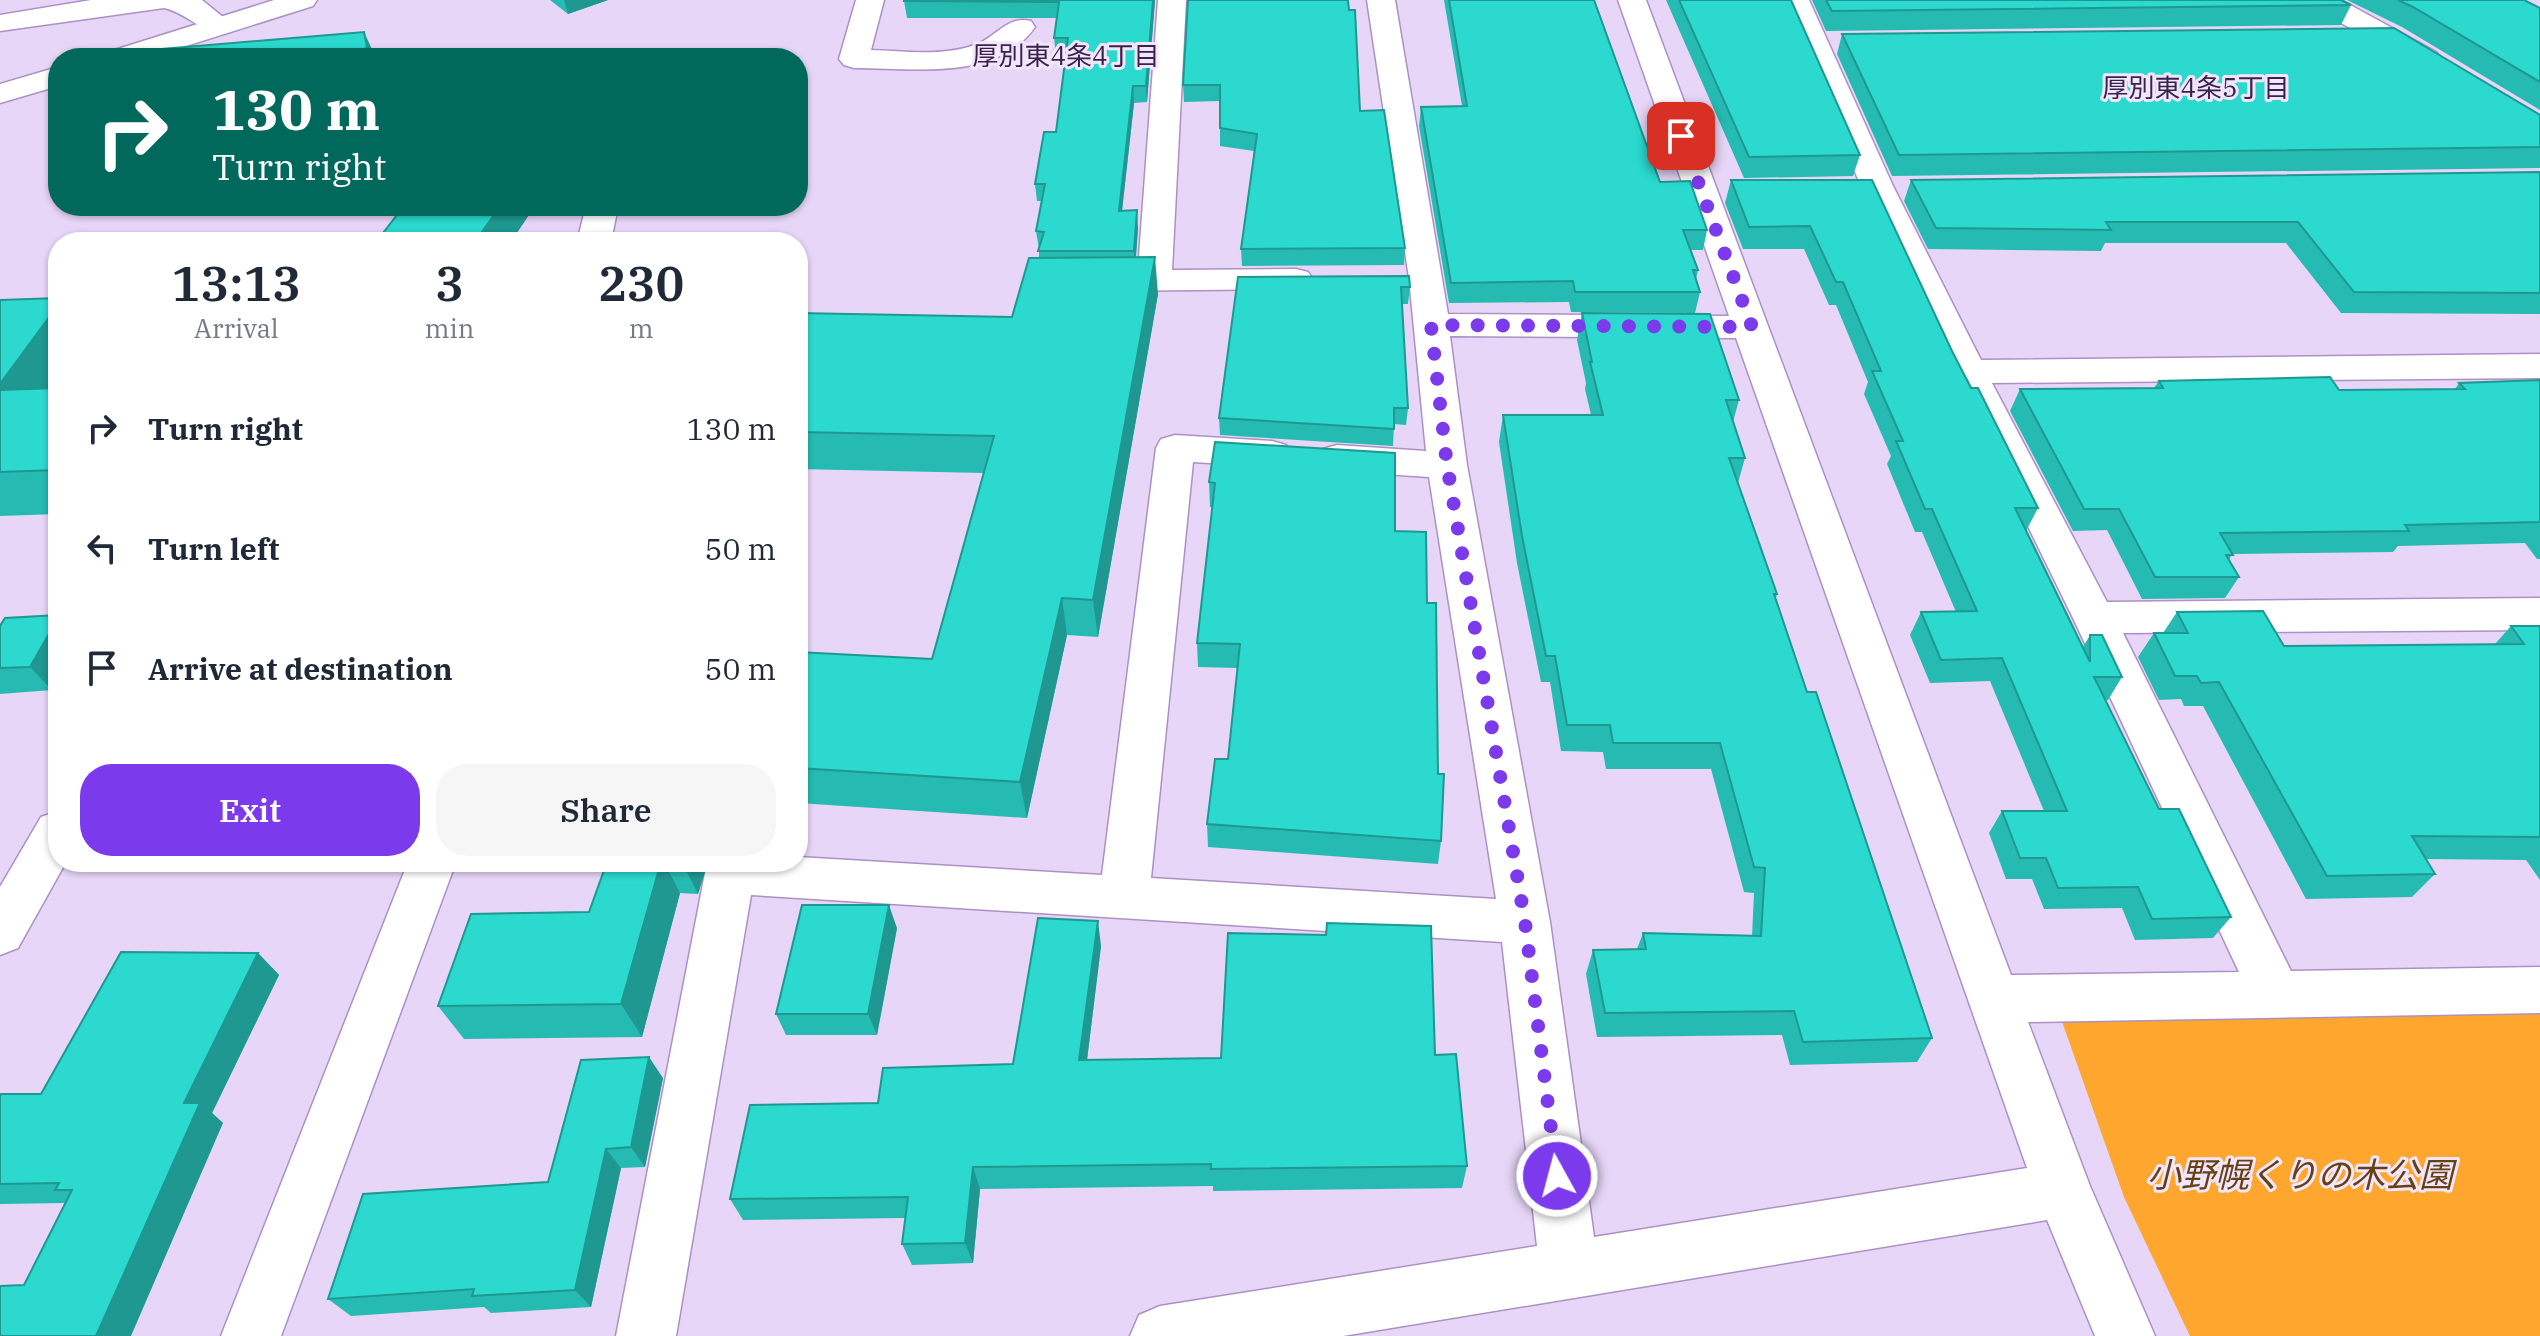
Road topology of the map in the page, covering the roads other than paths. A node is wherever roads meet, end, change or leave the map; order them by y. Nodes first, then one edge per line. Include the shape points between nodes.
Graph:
1 (165, 0) edge
2 (303, 0) edge
3 (870, 0) edge
4 (1172, 0) edge
5 (1381, 0) edge
6 (1632, 0) edge
7 (1795, 0) edge
8 (2320, 0) edge
9 (0, 23) edge
10 (220, 26) junction
11 (1021, 27) dead end
12 (2390, 36) junction
13 (2326, 37) edge
14 (150, 48) edge
15 (2445, 69) edge
16 (48, 79) edge
17 (0, 94) edge
18 (1330, 279) edge
19 (1154, 281) junction
20 (1061, 282) edge
21 (1431, 325) junction
22 (1752, 327) junction
23 (2540, 366) edge
24 (1968, 372) junction
25 (1447, 465) junction
26 (2540, 614) edge
27 (2094, 618) junction
28 (48, 849) edge
29 (428, 872) edge
30 (1124, 898) junction
31 (1525, 922) junction
32 (0, 933) edge
33 (2540, 990) edge
34 (2276, 994) junction
35 (1993, 999) junction
36 (2063, 1190) junction
37 (1569, 1271) junction
38 (251, 1336) edge
39 (646, 1336) edge
40 (1160, 1336) edge
41 (2125, 1336) edge

1 - 9 main road
1 - 10 main road via 189,4
2 - 10 main road
3 - 11 main road via 854,59 960,58 990,51
4 - 19 main road
5 - 21 main road via 1410,278
6 - 22 main road via 1716,190
7 - 24 main road via 1831,42 1878,186
8 - 12 main road
10 - 14 main road
12 - 13 main road
12 - 15 main road
16 - 17 main road
18 - 19 main road
19 - 20 main road
21 - 22 main road
21 - 25 main road
22 - 35 main road
23 - 24 main road
24 - 27 main road
25 - 30 main road via 1175,448
25 - 31 main road
26 - 27 main road
27 - 34 main road
28 - 32 main road
29 - 38 main road
30 - 31 main road
30 - 39 main road via 730,873
31 - 37 main road
33 - 34 main road
34 - 35 main road
35 - 36 main road
36 - 37 main road
36 - 41 main road
37 - 40 main road

